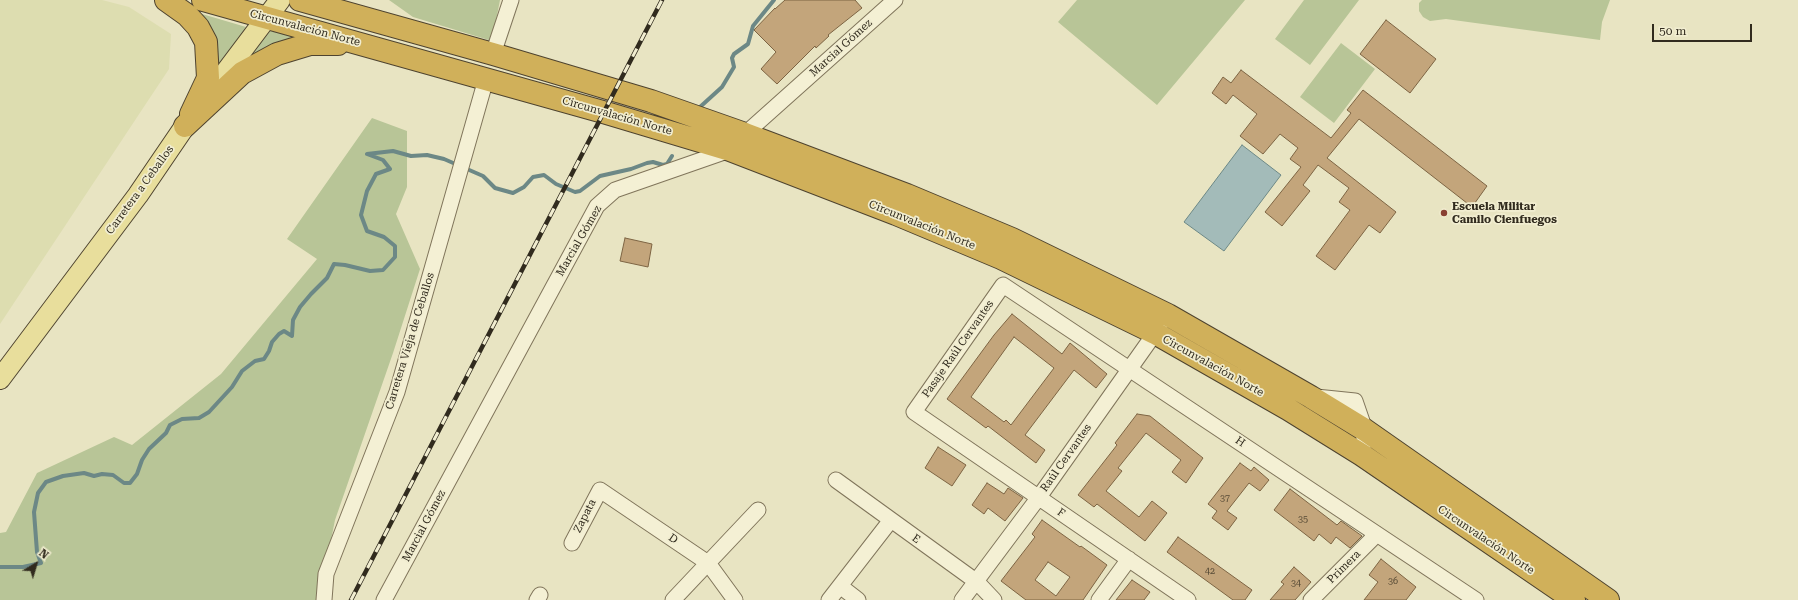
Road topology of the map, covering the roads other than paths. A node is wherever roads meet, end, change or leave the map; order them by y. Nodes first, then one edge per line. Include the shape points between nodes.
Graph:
1 (166, 0) edge
2 (203, 0) edge
3 (280, 0) edge
4 (300, 0) edge
5 (355, 0) edge
6 (511, 0) edge
7 (895, 0) edge
8 (267, 18) junction
9 (367, 19) junction
10 (361, 44) junction
11 (492, 54) junction
12 (486, 79) junction
13 (185, 126) junction
14 (745, 134) junction
15 (730, 150) junction
16 (1003, 285) joint
17 (1168, 315) junction
18 (1155, 333) junction
19 (1129, 369) junction
20 (0, 379) edge
21 (1311, 397) junction
22 (1288, 409) junction
23 (914, 412) joint
24 (1365, 430) junction
25 (1362, 455) junction
26 (836, 480) dead end
27 (600, 490) joint
28 (1039, 497) junction
29 (758, 510) dead end
30 (891, 520) junction
31 (1377, 534) junction
32 (572, 543) dead end
33 (1129, 559) junction
34 (708, 563) junction
35 (977, 582) junction
36 (840, 586) junction
37 (324, 600) edge
38 (384, 600) edge
39 (672, 600) edge
40 (735, 600) edge
41 (829, 600) edge
42 (858, 600) edge
43 (962, 600) edge
44 (994, 600) edge
45 (1099, 600) edge
46 (1188, 600) edge
47 (1311, 600) edge
48 (1476, 600) edge
49 (1574, 600) edge
50 (1608, 600) edge

1 - 13 highway via 198,26 206,42 208,78
2 - 8 highway, Circunvalación Norte
3 - 8 main road, Carretera a Ceballos
4 - 9 highway, Circunvalación Norte
5 - 9 highway
6 - 11 street
7 - 14 street, Marcial Gómez
8 - 10 highway, Circunvalación Norte
8 - 13 main road, Carretera a Ceballos
9 - 11 highway, Circunvalación Norte
10 - 12 highway, Circunvalación Norte
10 - 13 highway via 310,44 277,54 242,73
11 - 14 highway, Circunvalación Norte via 651,101
12 - 15 highway, Circunvalación Norte
12 - 37 street, Carretera Vieja de Ceballos via 397,392 326,574
13 - 20 main road, Carretera a Ceballos via 138,195
14 - 15 street, Marcial Gómez
14 - 17 highway, Circunvalación Norte via 907,195 1012,239
15 - 18 highway, Circunvalación Norte via 896,214 1001,258
15 - 38 street, Marcial Gómez via 615,190 597,206
16 - 19 street, H
16 - 23 street, Pasaje Raúl Cervantes
17 - 18 street, Raúl Cervantes
17 - 21 highway, Circunvalación Norte
18 - 19 street, Raúl Cervantes
18 - 22 highway, Circunvalación Norte
19 - 28 street, Raúl Cervantes
19 - 31 street, H
21 - 22 street
21 - 24 highway, Circunvalación Norte
22 - 25 highway, Circunvalación Norte
23 - 28 street, F
24 - 25 street
24 - 50 highway, Circunvalación Norte
25 - 49 highway, Circunvalación Norte
26 - 30 street, E
27 - 32 street, Zapata
27 - 34 street, D
28 - 33 street, F
28 - 35 street, Raúl Cervantes
29 - 34 street
30 - 35 street, E
30 - 36 street
31 - 47 street, Primera
31 - 48 street, H
33 - 45 street
33 - 46 street, F
34 - 39 street
34 - 40 street, D
35 - 43 street, Raúl Cervantes
35 - 44 street, E
36 - 41 street
36 - 42 street

